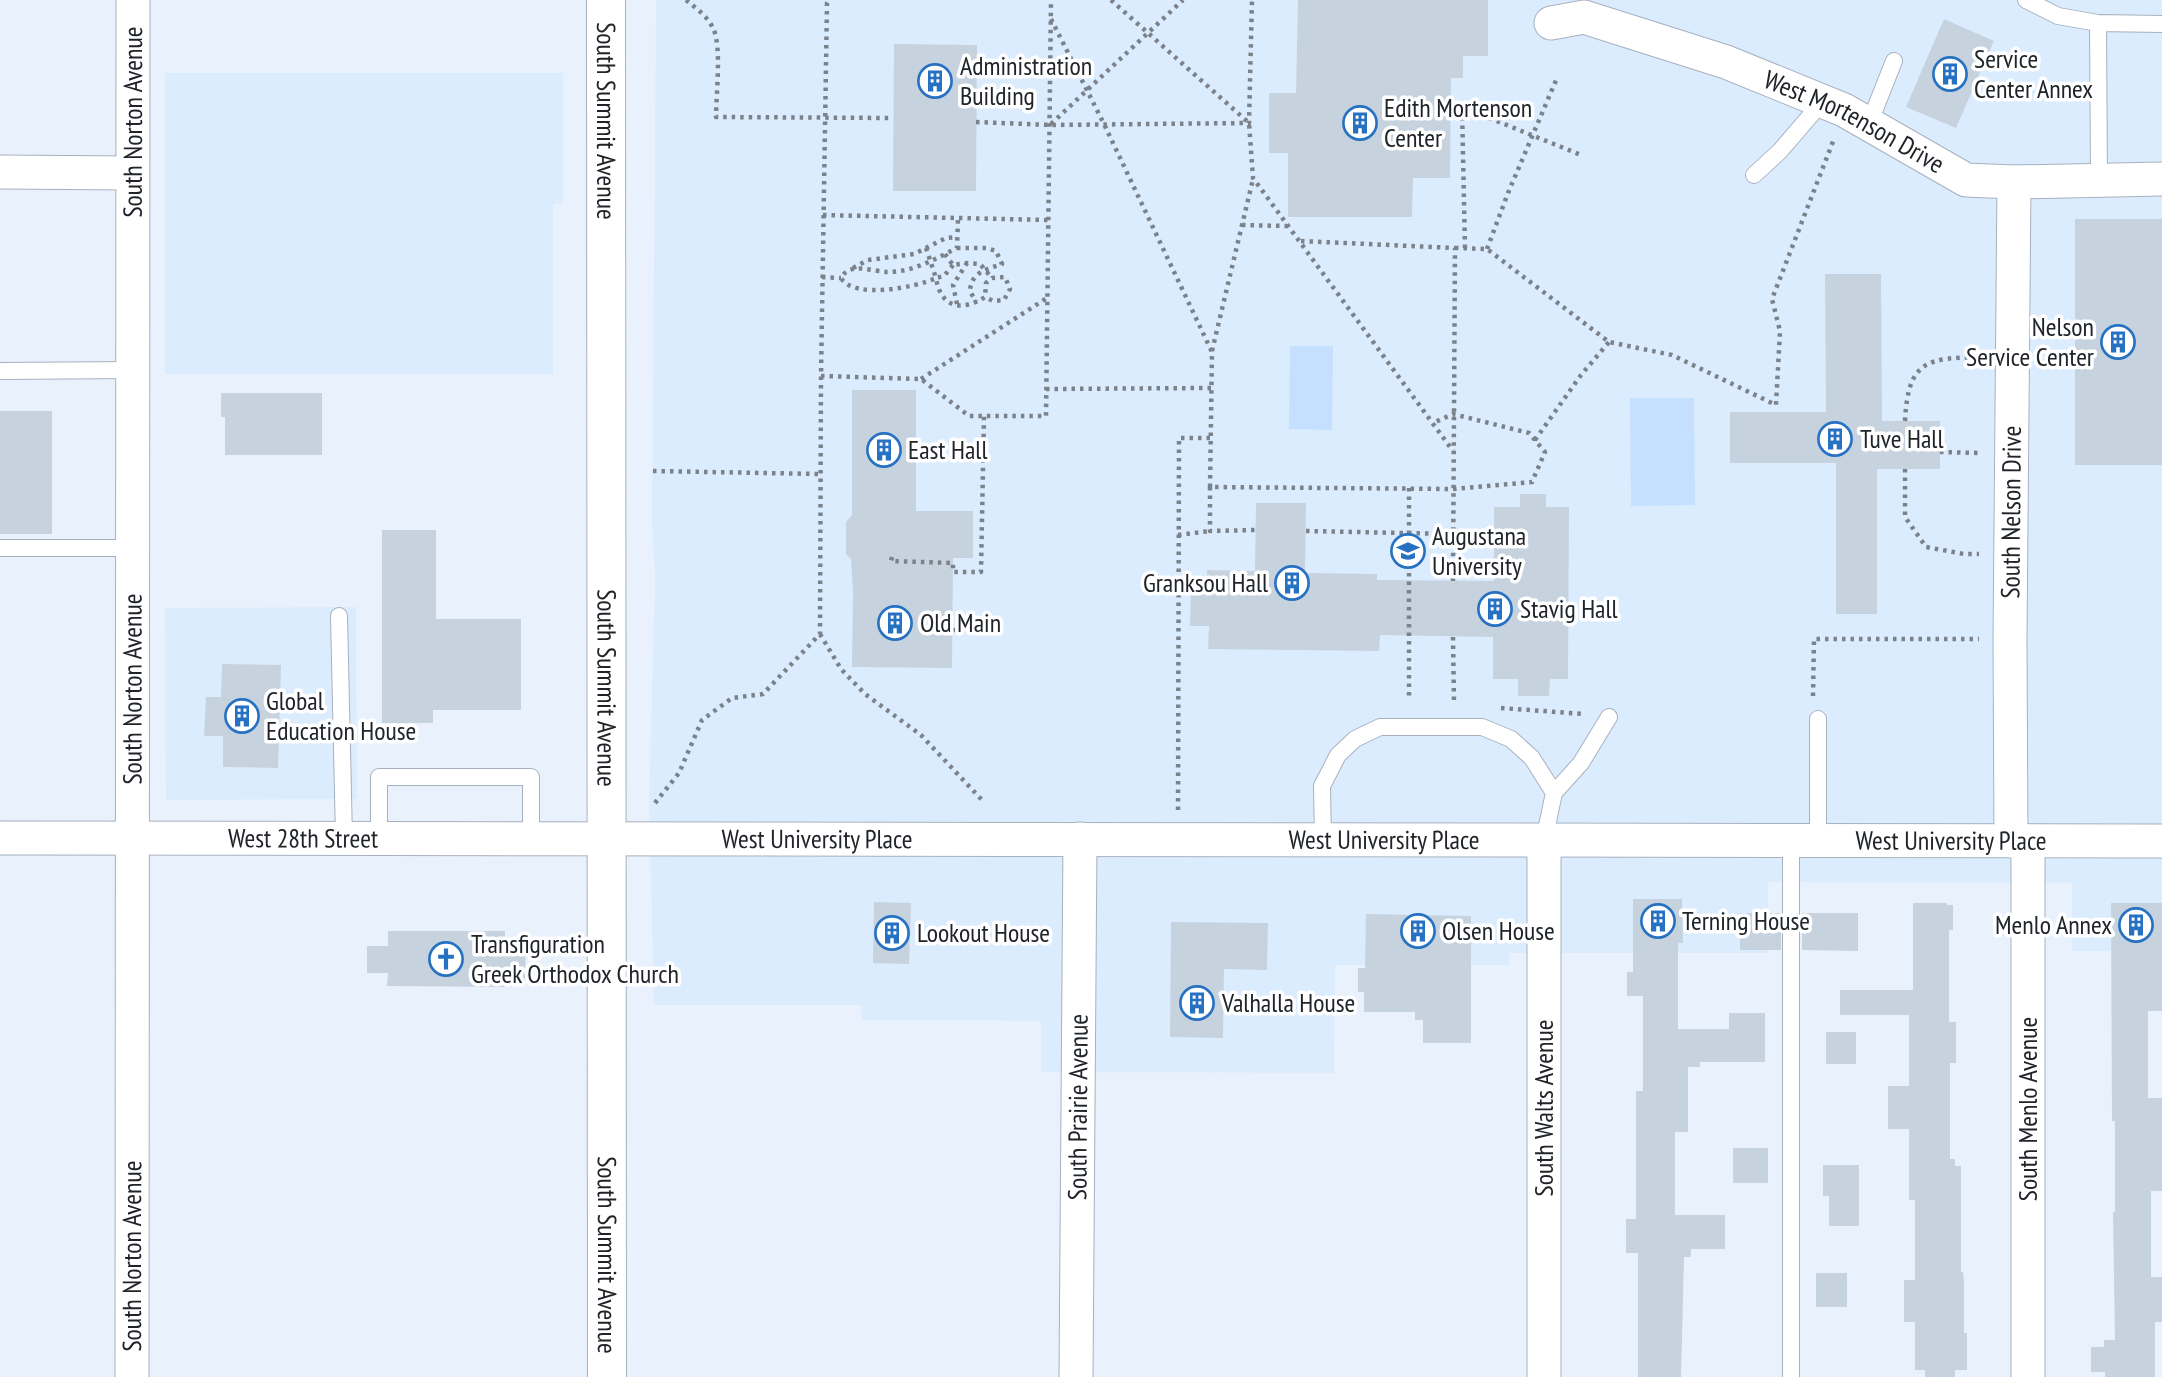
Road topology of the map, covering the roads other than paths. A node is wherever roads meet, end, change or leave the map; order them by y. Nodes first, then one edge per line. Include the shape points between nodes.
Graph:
1 (133, 0) edge
2 (606, 0) edge
3 (2026, 0) edge
4 (1551, 23) dead end
5 (2098, 23) junction
6 (2162, 24) edge
7 (1894, 61) dead end
8 (1845, 111) junction
9 (0, 172) edge
10 (132, 173) junction
11 (1754, 175) dead end
12 (2099, 179) junction
13 (2162, 179) edge
14 (2014, 182) junction
15 (133, 370) junction
16 (0, 371) edge
17 (0, 548) edge
18 (133, 548) junction
19 (339, 616) dead end
20 (1815, 713) road end
21 (1609, 717) road end
22 (1553, 793) junction
23 (0, 838) edge
24 (134, 838) junction
25 (344, 838) junction
26 (379, 838) junction
27 (531, 838) junction
28 (607, 839) junction
29 (1080, 839) junction
30 (1323, 840) junction
31 (1544, 840) junction
32 (1804, 841) junction
33 (2020, 841) junction
34 (2162, 841) edge
35 (132, 1377) edge
36 (607, 1377) edge
37 (1076, 1377) edge
38 (1544, 1377) edge
39 (1791, 1377) edge
40 (2028, 1377) edge

1 - 10 street, South Norton Avenue
2 - 28 street, South Summit Avenue
3 - 5 lane via 2058,16
4 - 8 street, West Mortenson Drive via 1584,17 1726,62
5 - 6 lane
5 - 12 lane
7 - 8 lane
8 - 11 lane via 1780,151
8 - 14 street, West Mortenson Drive via 1966,180
9 - 10 street
10 - 15 street, South Norton Avenue
12 - 13 street, West Mortenson Drive
12 - 14 street, West Mortenson Drive
14 - 33 street, South Nelson Drive via 2011,554
15 - 16 lane
15 - 18 street, South Norton Avenue
17 - 18 lane
18 - 24 street, South Norton Avenue
19 - 25 lane
20 - 32 lane
21 - 22 lane via 1581,763
22 - 30 lane via 1532,758 1511,739 1482,727 1380,727 1354,739 1338,755 1322,786
22 - 31 lane
23 - 24 street, West 28th Street
24 - 25 street, West 28th Street
24 - 35 street, South Norton Avenue
25 - 26 street, West 28th Street
26 - 27 street, West 28th Street
26 - 27 lane via 379,777 531,777
27 - 28 street, West 28th Street
28 - 29 street, West University Place
28 - 36 street, South Summit Avenue
29 - 30 street, West University Place
29 - 37 street, South Prairie Avenue
30 - 31 street, West University Place
31 - 32 street, West University Place
31 - 38 street, South Walts Avenue
32 - 33 street, West University Place
32 - 39 lane
33 - 34 street, West University Place
33 - 40 street, South Menlo Avenue

